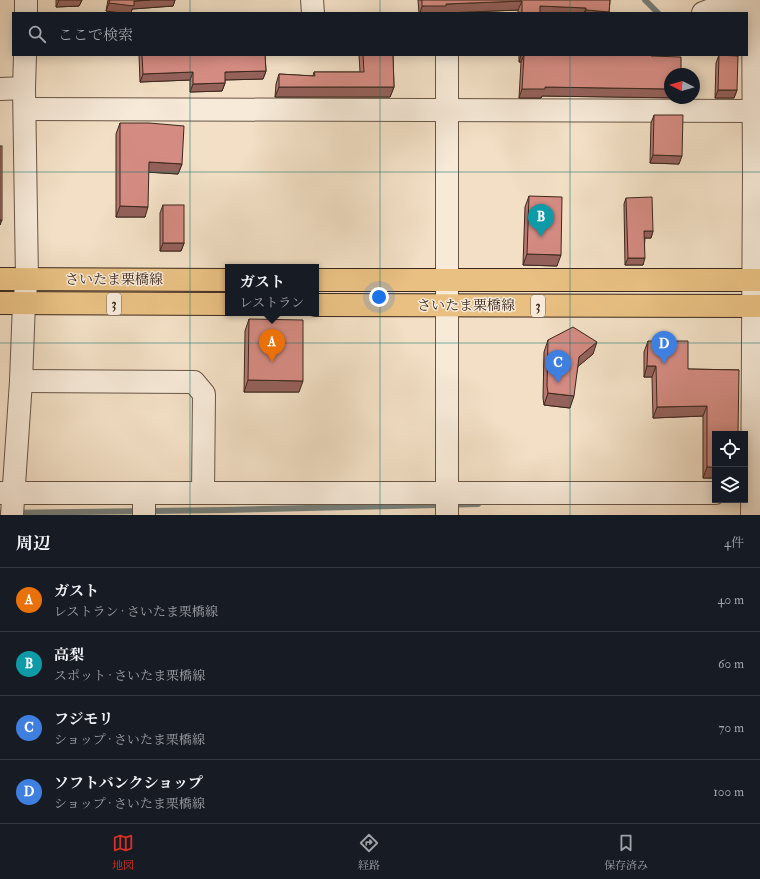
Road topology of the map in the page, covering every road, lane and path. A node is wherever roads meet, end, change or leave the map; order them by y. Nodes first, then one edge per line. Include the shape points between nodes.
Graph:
1 (26, 0) edge
2 (312, 0) edge
3 (699, 0) edge
4 (755, 6) edge
5 (26, 12) edge
6 (313, 12) edge
7 (695, 12) edge
8 (706, 12) edge
9 (25, 56) edge
10 (447, 56) edge
11 (0, 88) edge
12 (24, 99) junction
13 (447, 110) junction
14 (757, 111) edge
15 (757, 172) edge
16 (0, 279) edge
17 (27, 279) junction
18 (225, 280) edge
19 (319, 280) edge
20 (447, 280) junction
21 (757, 280) edge
22 (24, 303) junction
23 (0, 304) edge
24 (225, 304) edge
25 (319, 305) edge
26 (447, 305) junction
27 (756, 306) edge
28 (21, 381) junction
29 (7, 493) edge
30 (144, 493) junction
31 (203, 493) junction
32 (447, 493) junction
33 (712, 493) edge
34 (753, 493) edge
35 (12, 515) edge
36 (144, 515) edge
37 (447, 515) edge
38 (752, 515) edge

1 - 5 street
2 - 6 street
3 - 7 street
4 - 8 street via 716,8
4 - 14 street
9 - 12 street
10 - 13 street
11 - 12 street
12 - 13 street
12 - 17 street
13 - 14 street
13 - 20 street
14 - 15 street
15 - 21 street
16 - 17 main road, さいたま栗橋線 / 3
17 - 18 main road, さいたま栗橋線 / 3
17 - 22 street
19 - 20 main road, さいたま栗橋線 / 3
20 - 21 main road, さいたま栗橋線 / 3
20 - 26 street
21 - 27 street
22 - 23 main road, さいたま栗橋線 / 3
22 - 24 main road, さいたま栗橋線 / 3
22 - 28 street
25 - 26 main road, さいたま栗橋線 / 3
26 - 27 main road, さいたま栗橋線 / 3
26 - 32 street
27 - 34 street
28 - 29 street
28 - 31 street via 194,382 204,394
29 - 30 street
29 - 35 street
30 - 31 street
30 - 36 street
31 - 32 street
32 - 33 street
32 - 37 street
34 - 38 street

